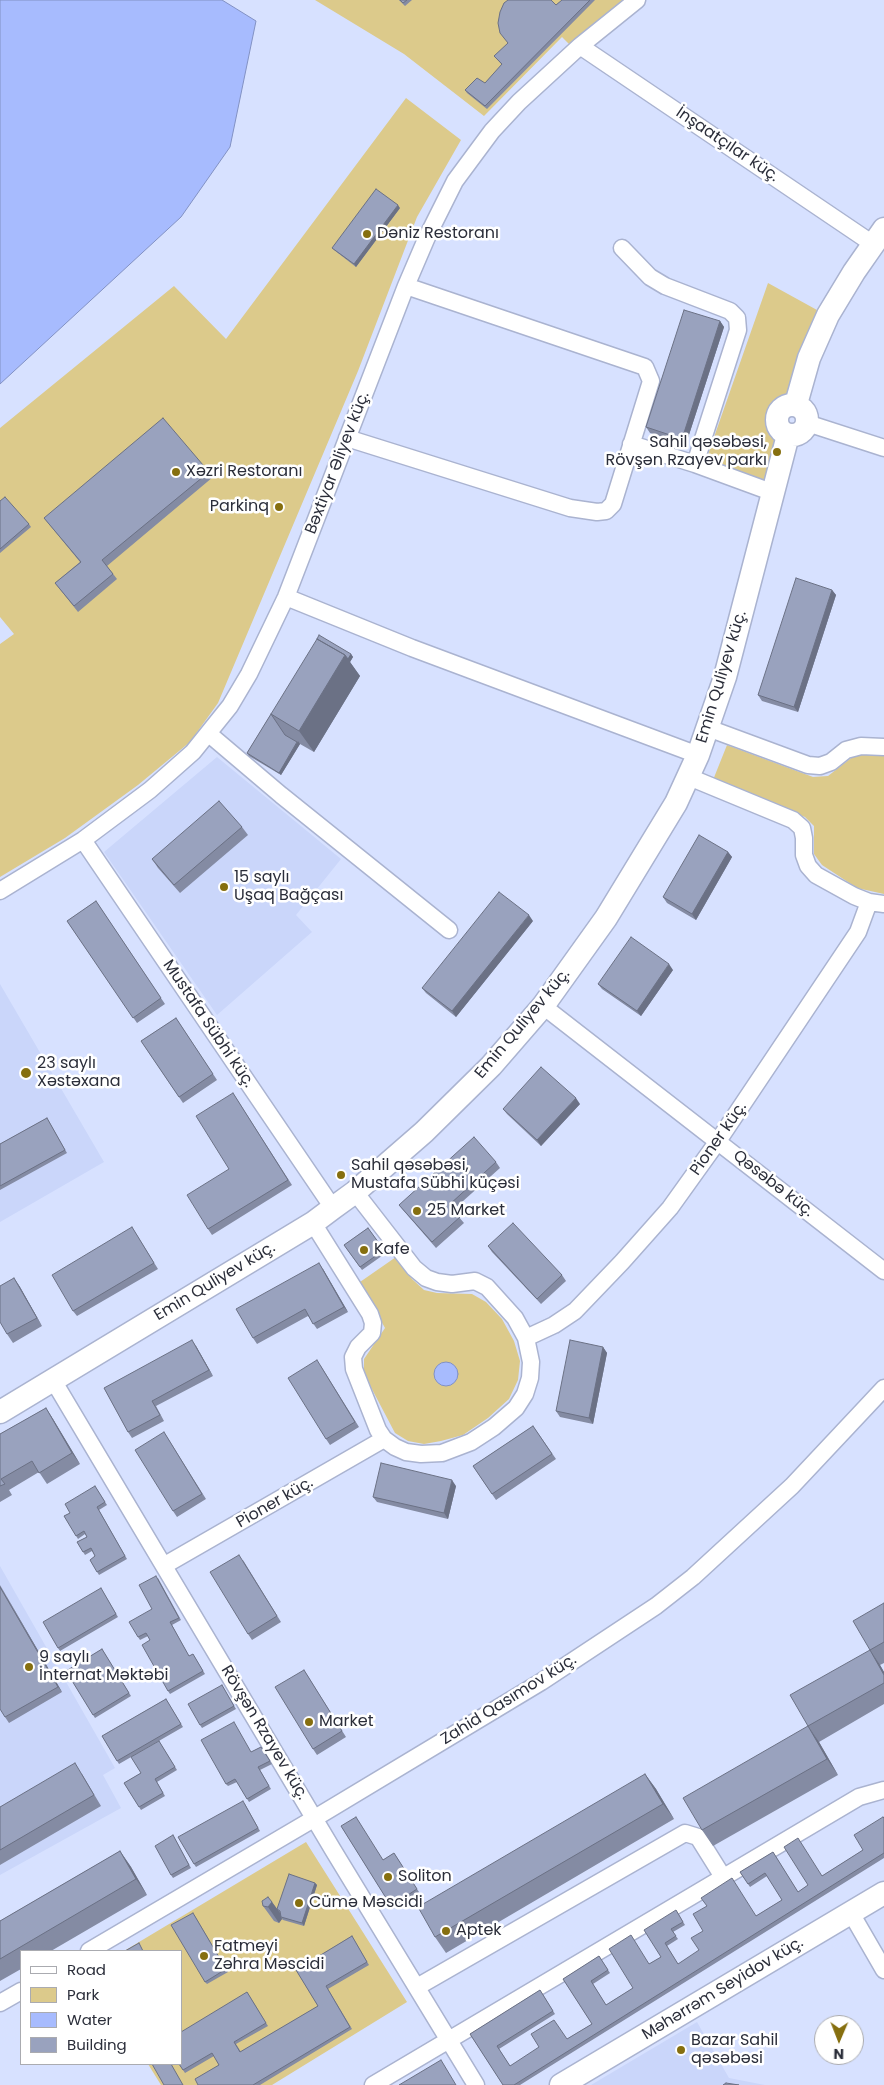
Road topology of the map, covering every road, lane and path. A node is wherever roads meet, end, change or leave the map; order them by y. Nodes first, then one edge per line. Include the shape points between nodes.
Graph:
1 (637, 0) edge
2 (580, 46) junction
3 (879, 237) edge
4 (622, 248) dead end
5 (406, 286) junction
6 (796, 404) junction
7 (807, 423) junction
8 (788, 435) junction
9 (347, 438) junction
10 (631, 444) junction
11 (884, 448) edge
12 (695, 464) junction
13 (774, 493) junction
14 (286, 597) junction
15 (708, 728) junction
16 (209, 734) junction
17 (884, 748) edge
18 (698, 756) junction
19 (689, 777) junction
20 (83, 840) junction
21 (0, 891) edge
22 (877, 903) edge
23 (449, 930) dead end
24 (543, 1006) junction
25 (718, 1141) junction
26 (355, 1192) junction
27 (333, 1208) junction
28 (313, 1223) junction
29 (884, 1271) edge
30 (526, 1338) junction
31 (53, 1380) junction
32 (884, 1388) edge
33 (0, 1412) edge
34 (384, 1439) junction
35 (165, 1565) junction
36 (884, 1790) edge
37 (315, 1818) junction
38 (723, 1877) junction
39 (884, 1893) edge
40 (852, 1913) junction
41 (91, 1950) edge
42 (884, 1970) edge
43 (417, 1987) junction
44 (20, 1992) edge
45 (0, 2003) edge
46 (449, 2040) junction
47 (374, 2085) edge
48 (476, 2085) edge
49 (561, 2085) edge

1 - 2 street, Bəxtiyar Əliyev küç.
2 - 3 street, İnşaatçılar küç.
2 - 5 street, Bəxtiyar Əliyev küç. via 519,102 492,131 460,174
3 - 6 street via 854,272 818,335
4 - 12 street via 650,277 664,286 730,311 737,318 738,330
5 - 9 street, Bəxtiyar Əliyev küç.
5 - 10 street via 645,367 650,381
6 - 7 street via 803,408
6 - 8 street via 780,408 776,416 776,424
7 - 8 street via 796,435
7 - 11 street
8 - 13 street, Emin Quliyev küç.
9 - 10 street via 570,508 597,512 606,511 613,504
9 - 14 street, Bəxtiyar Əliyev küç.
10 - 12 street
12 - 13 street
13 - 15 street, Emin Quliyev küç. via 725,677
14 - 16 street, Bəxtiyar Əliyev küç. via 249,674
14 - 18 street
15 - 17 street via 808,765 832,762 846,750 861,746
15 - 18 street, Emin Quliyev küç.
16 - 20 street, Bəxtiyar Əliyev küç. via 150,790
16 - 23 street
18 - 19 street, Emin Quliyev küç.
19 - 22 street via 793,820 802,828 804,855 816,875 854,896
19 - 24 street, Emin Quliyev küç. via 666,822 606,918
20 - 21 street, Bəxtiyar Əliyev küç.
20 - 27 street, Mustafa Sübhi küç.
22 - 25 street, Pioner küç.
24 - 25 street, Qəsəbə küç.
24 - 26 street, Emin Quliyev küç. via 491,1066
25 - 29 street, Qəsəbə küç.
25 - 30 street, Pioner küç. via 670,1208 622,1262 574,1311 554,1326
26 - 27 street, Emin Quliyev küç.
26 - 30 street via 414,1268 437,1282 474,1281 486,1287 515,1318
27 - 28 street, Emin Quliyev küç.
28 - 31 street, Emin Quliyev küç.
28 - 34 street via 370,1314 372,1333 358,1346 353,1358 354,1369
30 - 34 street via 531,1362 525,1394 516,1408 494,1427 471,1442 442,1453 406,1452
31 - 33 street, Emin Quliyev küç.
31 - 35 street, Rövşən Rzayev küç.
32 - 37 street, Zahid Qasımov küç. via 792,1486 693,1577 656,1606 541,1682
34 - 35 street, Pioner küç.
35 - 37 street, Rövşən Rzayev küç.
36 - 38 street via 858,1798
37 - 41 street, Zahid Qasımov küç.
37 - 43 street, Rövşən Rzayev küç.
38 - 43 street via 698,1837 685,1833
38 - 46 street
39 - 40 street, Məhərrəm Seyidov küç.
40 - 42 street
40 - 49 street, Məhərrəm Seyidov küç.
43 - 46 street, Rövşən Rzayev küç.
44 - 45 street
46 - 47 street
46 - 48 street, Rövşən Rzayev küç.

